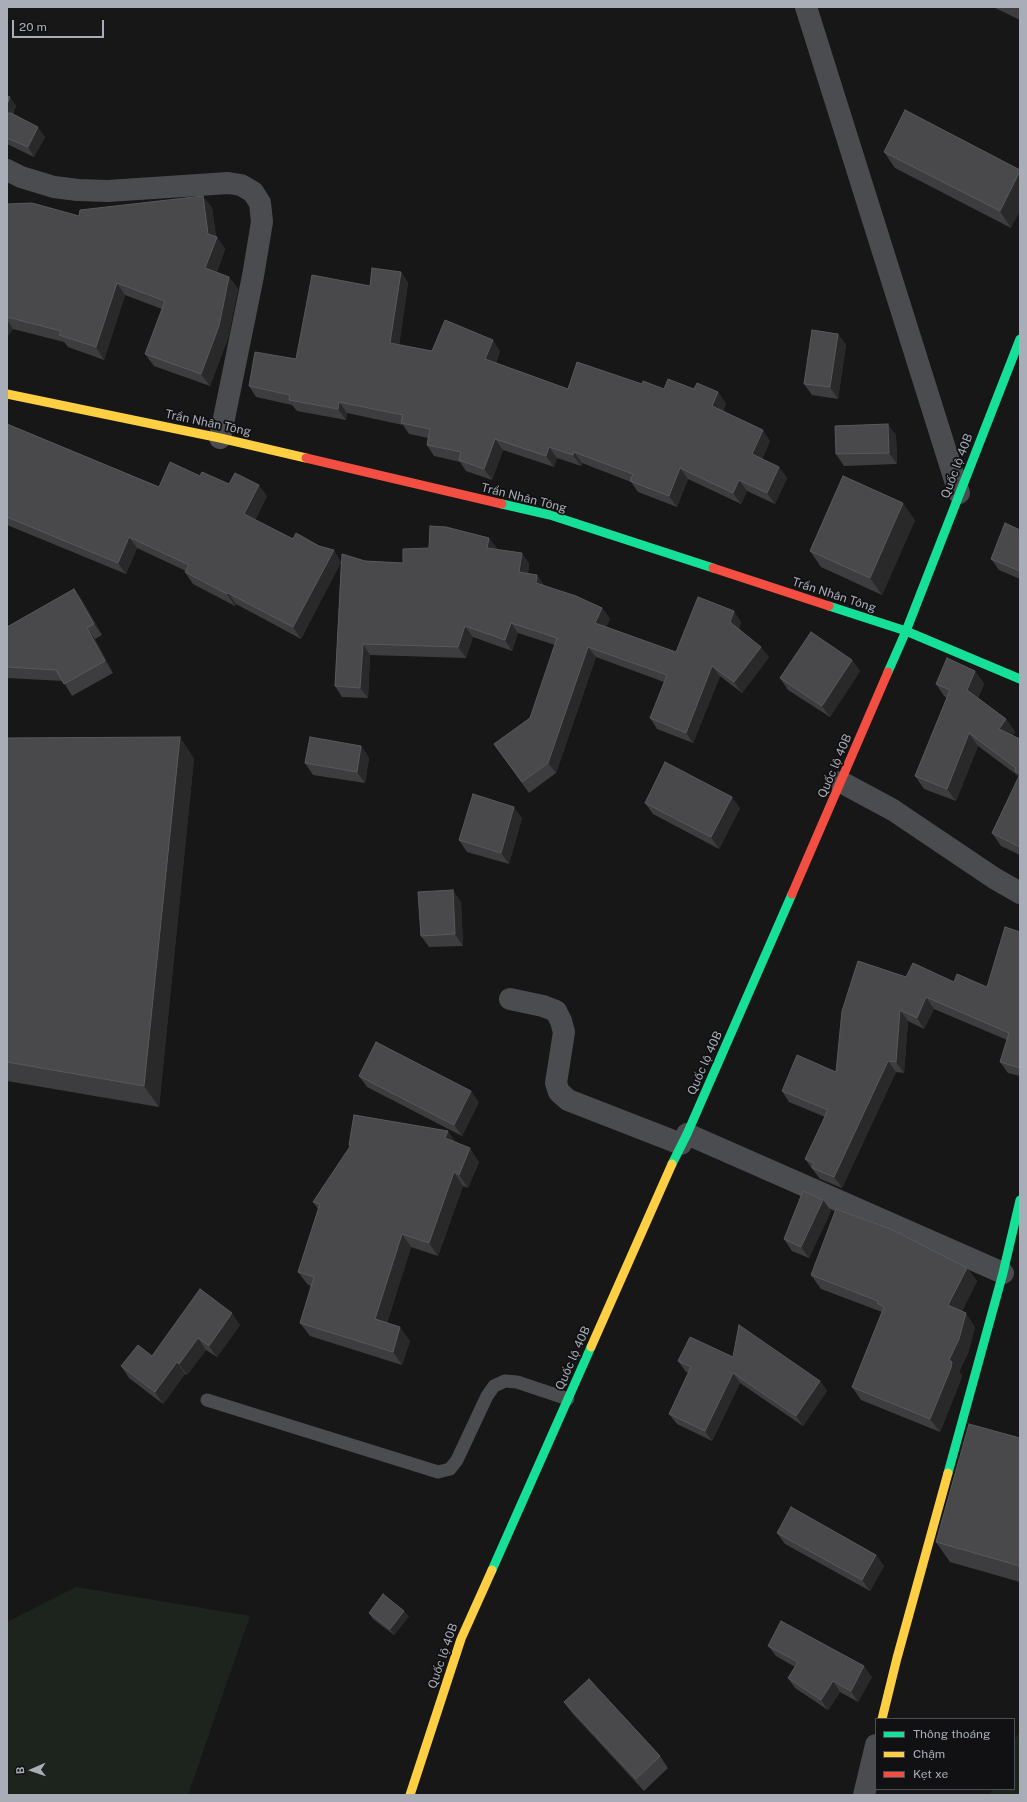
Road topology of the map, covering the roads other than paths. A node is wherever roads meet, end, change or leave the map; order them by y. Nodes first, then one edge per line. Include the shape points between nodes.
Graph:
1 (806, 7) edge
2 (7, 170) edge
3 (1020, 338) edge
4 (7, 394) edge
5 (220, 438) junction
6 (959, 493) junction
7 (906, 631) junction
8 (1020, 679) edge
9 (841, 782) junction
10 (1020, 893) edge
11 (510, 999) dead end
12 (684, 1139) junction
13 (1020, 1200) edge
14 (1003, 1273) junction
15 (568, 1399) junction
16 (207, 1400) dead end
17 (882, 1718) edge
18 (875, 1749) edge
19 (410, 1795) edge
20 (864, 1795) edge

1 - 6 street
2 - 5 street via 21,178 78,190 108,191 228,183 241,185 253,192 260,203 262,222
3 - 6 main road, Quốc lộ 40B
4 - 5 main road, Trần Nhân Tông
5 - 7 main road, Trần Nhân Tông via 550,515
6 - 7 main road, Quốc lộ 40B
7 - 8 main road, Trần Nhân Tông
7 - 9 main road, Quốc lộ 40B
9 - 10 street via 893,810
9 - 12 main road, Quốc lộ 40B
11 - 12 street via 556,1011 564,1032 556,1083 558,1092 568,1100
12 - 14 street
12 - 15 main road, Quốc lộ 40B
13 - 14 main road
14 - 17 main road
15 - 16 lane via 517,1382 505,1381 494,1386 486,1396 457,1460 450,1469 438,1472
15 - 19 main road, Quốc lộ 40B via 461,1639
18 - 20 street

